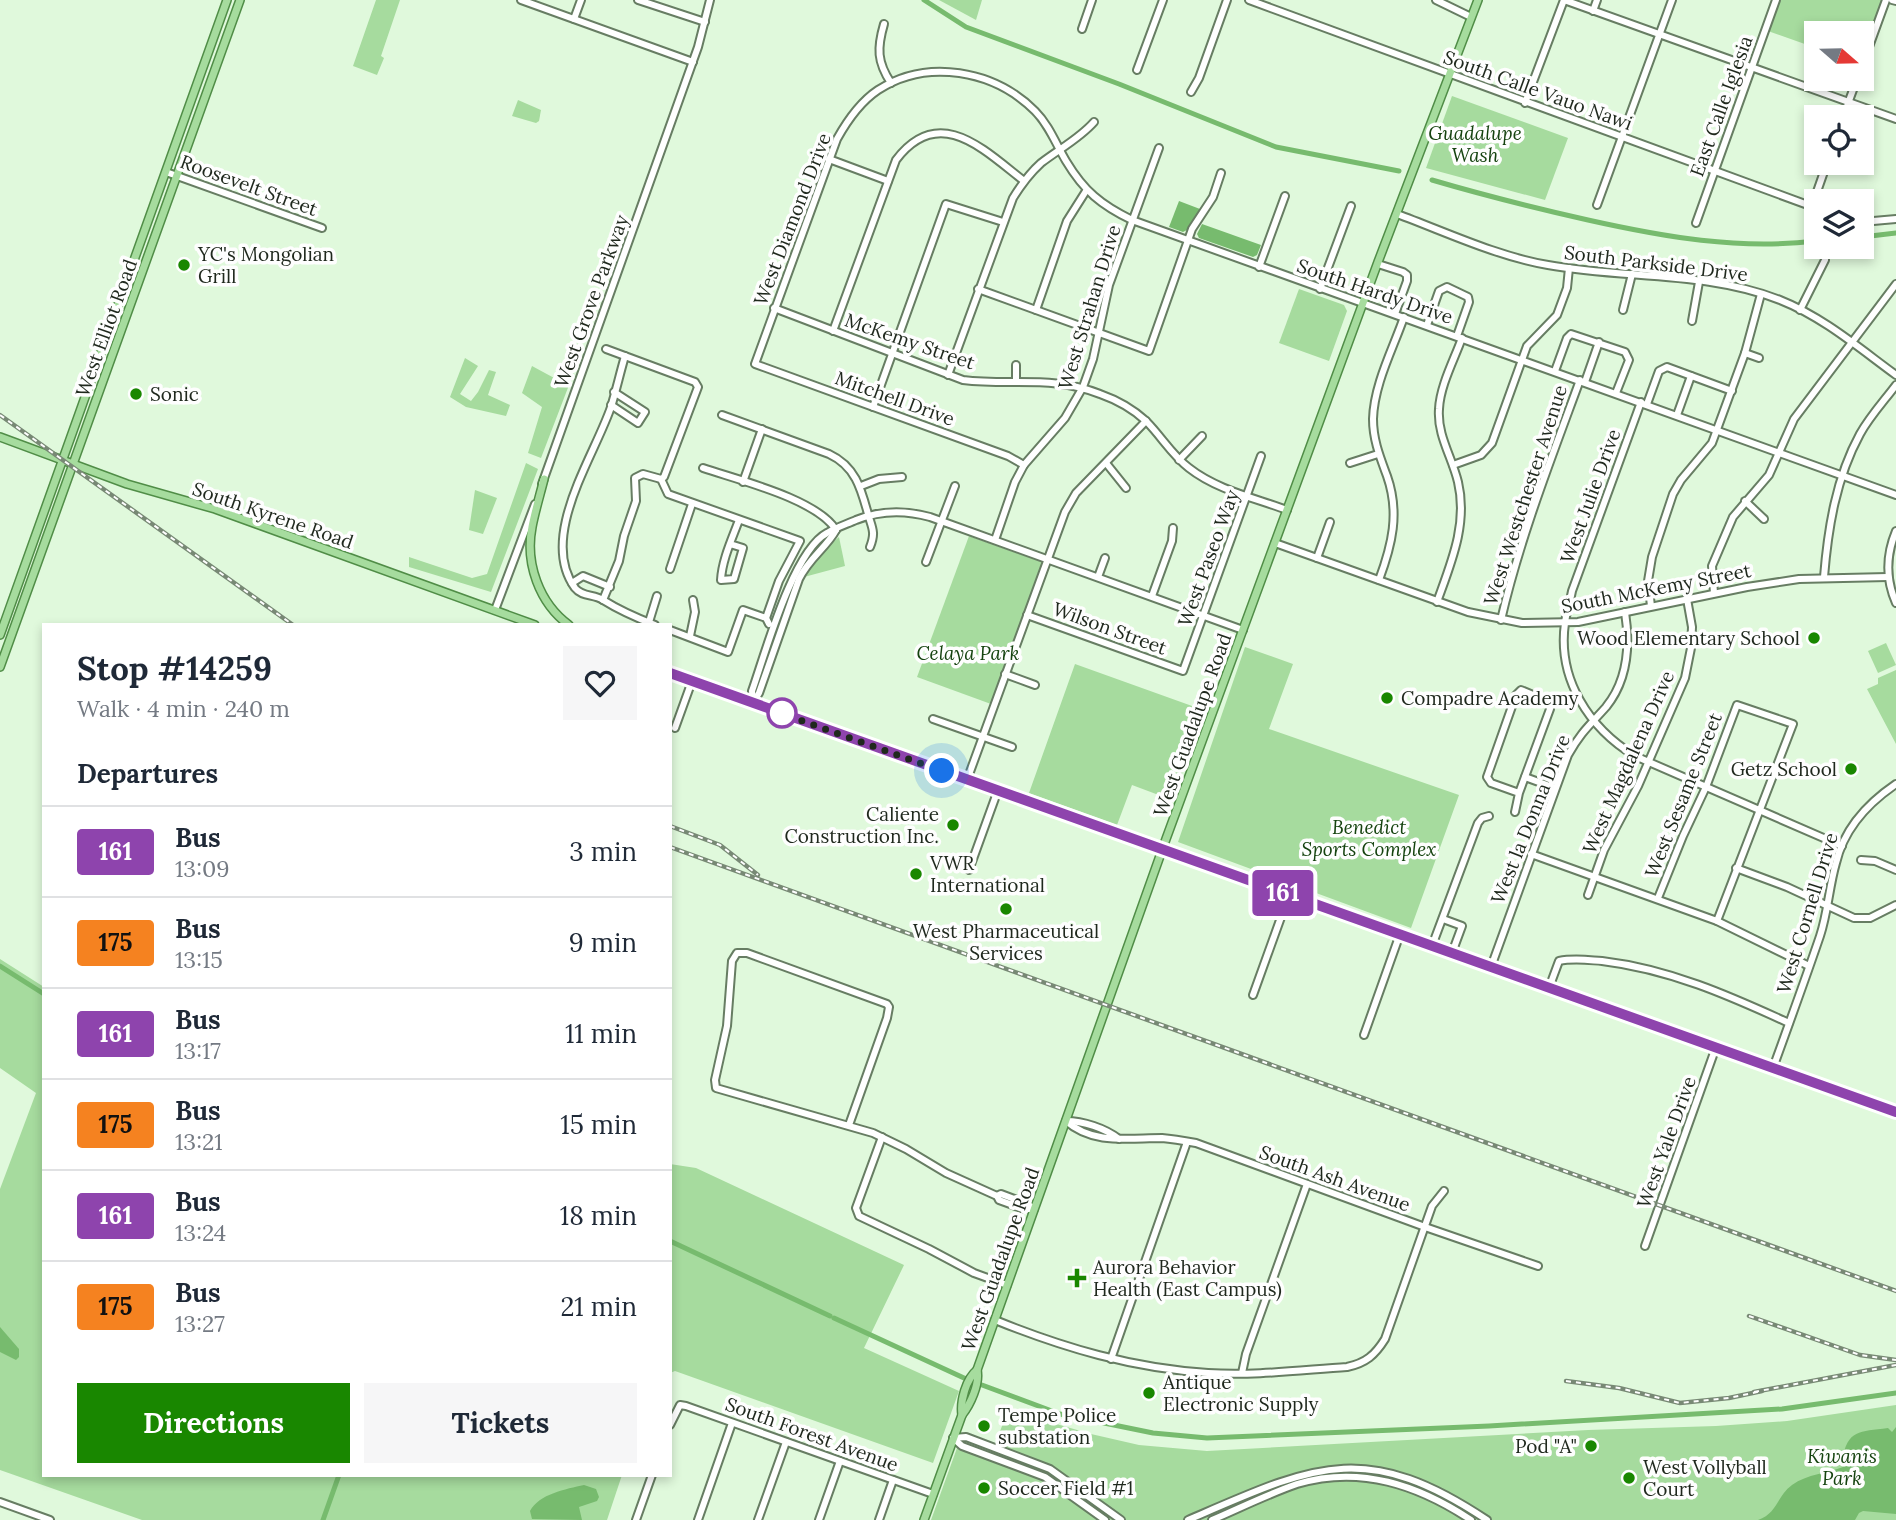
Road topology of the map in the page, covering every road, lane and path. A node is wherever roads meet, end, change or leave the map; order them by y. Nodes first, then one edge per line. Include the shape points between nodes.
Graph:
1 (227, 0) edge
2 (240, 0) edge
3 (522, 0) edge
4 (581, 0) edge
5 (638, 0) edge
6 (663, 0) edge
7 (710, 0) edge
8 (1092, 0) edge
9 (1163, 0) edge
10 (1227, 0) edge
11 (1249, 0) edge
12 (1436, 0) edge
13 (1478, 0) edge
14 (1564, 0) edge
15 (1597, 0) edge
16 (1672, 0) edge
17 (1776, 0) edge
18 (1886, 0) edge
19 (662, 9) junction
20 (1593, 11) junction
21 (1471, 18) junction
22 (574, 19) junction
23 (705, 22) junction
24 (884, 24) dead end
25 (1082, 29) dead end
26 (1874, 33) edge
27 (1659, 35) junction
28 (693, 62) junction
29 (1751, 68) junction
30 (1137, 70) dead end
31 (1451, 74) junction
32 (891, 83) junction
33 (1853, 91) edge
34 (1191, 92) dead end
35 (1849, 102) junction
36 (1525, 103) junction
37 (1848, 105) edge
38 (1896, 119) edge
39 (1094, 122) dead end
40 (1622, 138) junction
41 (1159, 148) dead end
42 (1060, 150) junction
43 (829, 159) junction
44 (166, 172) junction
45 (1714, 172) junction
46 (1221, 173) dead end
47 (177, 175) junction
48 (888, 181) junction
49 (1024, 181) junction
50 (1086, 191) junction
51 (1284, 196) dead end
52 (1804, 204) edge
53 (1597, 205) dead end
54 (1351, 206) dead end
55 (1397, 214) junction
56 (1896, 219) edge
57 (1132, 220) junction
58 (1874, 221) edge
59 (1003, 222) junction
60 (1696, 223) dead end
61 (322, 228) dead end
62 (1188, 242) junction
63 (1825, 260) dead end
64 (1378, 264) junction
65 (1259, 267) junction
66 (1569, 268) junction
67 (1632, 274) junction
68 (129, 276) junction
69 (1699, 282) junction
70 (1896, 284) edge
71 (978, 289) junction
72 (1320, 289) junction
73 (1761, 294) junction
74 (1363, 304) junction
75 (774, 308) junction
76 (1036, 310) junction
77 (1623, 310) dead end
78 (1800, 310) junction
79 (1395, 314) junction
80 (1404, 317) junction
81 (113, 321) junction
82 (1692, 321) dead end
83 (124, 324) junction
84 (1427, 325) junction
85 (833, 331) junction
86 (1100, 332) junction
87 (1460, 337) junction
88 (1599, 342) junction
89 (1851, 342) junction
90 (606, 349) dead end
91 (892, 352) junction
92 (1745, 354) junction
93 (625, 356) junction
94 (112, 358) junction
95 (1759, 358) dead end
96 (1521, 359) junction
97 (755, 364) joint
98 (1016, 365) dead end
99 (1555, 371) junction
100 (948, 375) junction
101 (1896, 375) edge
102 (1691, 376) junction
103 (1583, 381) junction
104 (1016, 382) junction
105 (1896, 385) edge
106 (1083, 387) junction
107 (1732, 391) junction
108 (614, 392) junction
109 (1616, 393) junction
110 (1644, 403) junction
111 (611, 405) junction
112 (873, 407) junction
113 (722, 415) dead end
114 (1677, 415) junction
115 (1146, 421) junction
116 (762, 429) junction
117 (1718, 430) junction
118 (1202, 436) dead end
119 (0, 437) edge
120 (1779, 452) junction
121 (1378, 454) junction
122 (1261, 456) dead end
123 (1180, 460) junction
124 (62, 461) junction
125 (1106, 463) junction
126 (1350, 463) dead end
127 (73, 465) junction
128 (1024, 465) junction
129 (1452, 465) junction
130 (703, 468) dead end
131 (1843, 475) junction
132 (902, 477) dead end
133 (544, 479) junction
134 (661, 479) junction
135 (743, 482) junction
136 (955, 485) dead end
137 (861, 486) junction
138 (1126, 488) dead end
139 (1247, 495) junction
140 (1896, 495) edge
141 (1745, 501) junction
142 (692, 504) junction
143 (1287, 510) junction
144 (869, 516) junction
145 (1764, 519) dead end
146 (739, 520) junction
147 (942, 521) junction
148 (1330, 522) dead end
149 (1172, 528) dead end
150 (836, 530) junction
151 (1896, 531) edge
152 (995, 540) junction
153 (1275, 543) junction
154 (730, 544) junction
155 (870, 547) dead end
156 (1105, 558) dead end
157 (1317, 558) junction
158 (1048, 559) junction
159 (926, 562) dead end
160 (670, 569) dead end
161 (1098, 577) junction
162 (1824, 577) junction
163 (1888, 578) junction
164 (1379, 580) junction
165 (572, 583) junction
166 (610, 587) junction
167 (1714, 593) junction
168 (657, 596) dead end
169 (1152, 596) junction
170 (1687, 599) junction
171 (603, 600) junction
172 (694, 600) dead end
173 (1437, 602) junction
174 (1896, 603) edge
175 (1651, 606) junction
176 (495, 610) junction
177 (1625, 612) junction
178 (1027, 615) junction
179 (1204, 615) junction
180 (1501, 620) junction
181 (530, 623) edge
182 (567, 623) edge
183 (650, 623) edge
184 (652, 623) edge
185 (1565, 623) junction
186 (1243, 630) junction
187 (672, 631) edge
188 (0, 635) edge
189 (690, 636) junction
190 (0, 667) edge
191 (1183, 671) joint
192 (672, 674) edge
193 (1005, 674) junction
194 (692, 681) junction
195 (1035, 685) dead end
196 (753, 703) junction
197 (933, 719) dead end
198 (1592, 719) junction
199 (675, 728) dead end
200 (983, 737) junction
201 (1012, 747) dead end
202 (1649, 762) junction
203 (1525, 777) junction
204 (967, 780) junction
205 (1896, 784) edge
206 (1706, 787) junction
207 (1555, 788) junction
208 (998, 790) junction
209 (1519, 793) junction
210 (1760, 810) junction
211 (1515, 811) dead end
212 (1489, 816) dead end
213 (1842, 846) junction
214 (1163, 850) junction
215 (1531, 854) junction
216 (1861, 860) dead end
217 (1736, 868) junction
218 (969, 870) dead end
219 (1896, 870) edge
220 (1595, 877) junction
221 (1289, 895) junction
222 (1588, 895) dead end
223 (1658, 898) junction
224 (1896, 905) edge
225 (1828, 906) junction
226 (1443, 919) junction
227 (1717, 921) junction
228 (1400, 934) junction
229 (1432, 946) junction
230 (1452, 953) junction
231 (1809, 966) junction
232 (1491, 967) junction
233 (1549, 988) junction
234 (1253, 995) dead end
235 (1789, 1023) junction
236 (1364, 1035) dead end
237 (1716, 1047) junction
238 (1773, 1068) junction
239 (1896, 1112) edge
240 (1066, 1121) junction
241 (849, 1125) junction
242 (882, 1137) junction
243 (1187, 1142) junction
244 (1307, 1184) junction
245 (1444, 1191) dead end
246 (1034, 1209) junction
247 (1425, 1227) junction
248 (1645, 1246) dead end
249 (1538, 1266) dead end
250 (1007, 1285) junction
251 (995, 1320) junction
252 (1111, 1359) junction
253 (1242, 1373) junction
254 (672, 1421) edge
255 (733, 1423) junction
256 (953, 1438) junction
257 (786, 1442) junction
258 (989, 1445) junction
259 (985, 1454) junction
260 (840, 1461) junction
261 (1037, 1463) junction
262 (1034, 1471) junction
263 (651, 1477) edge
264 (893, 1480) junction
265 (933, 1494) junction
266 (1242, 1496) junction
267 (0, 1502) edge
268 (1246, 1505) junction
269 (1110, 1518) edge
270 (49, 1520) edge
271 (636, 1520) edge
272 (698, 1520) edge
273 (758, 1520) edge
274 (819, 1520) edge
275 (879, 1520) edge
276 (924, 1520) edge
277 (1121, 1520) edge
278 (1188, 1520) edge
279 (1212, 1520) edge
280 (1471, 1520) edge
281 (1488, 1520) edge

1 - 44 main road, West Elliot Road
2 - 47 main road, West Elliot Road
3 - 22 street
4 - 22 street
5 - 19 street
6 - 19 street
7 - 23 street, West Grove Parkway
8 - 25 street
9 - 30 street
10 - 34 street
11 - 31 street, South Calle Vauo Nawi
12 - 21 street
13 - 21 main road, West Guadalupe Road
14 - 20 street
14 - 36 street
15 - 20 street
16 - 27 street
17 - 29 street, East Calle Iglesia
18 - 26 street
19 - 23 street
20 - 27 street
21 - 31 main road, West Guadalupe Road
22 - 28 street
23 - 28 street, West Grove Parkway
24 - 32 street via 878,49 882,70
27 - 29 street
27 - 40 street
28 - 133 street, West Grove Parkway
29 - 35 street
29 - 45 street, East Calle Iglesia
31 - 36 street, South Calle Vauo Nawi
31 - 55 main road, West Guadalupe Road
32 - 42 street, South Hardy Drive via 907,76 950,71 1000,86 1037,113
32 - 43 street, West Diamond Drive via 876,91 851,117
33 - 35 street
35 - 37 street
35 - 38 street
36 - 40 street, South Calle Vauo Nawi
39 - 42 street
40 - 45 street, South Calle Vauo Nawi
40 - 53 street
41 - 57 street, West Strahan Drive
42 - 49 street
42 - 50 street, South Hardy Drive
43 - 48 street
43 - 75 street, West Diamond Drive
44 - 47 street, Roosevelt Street
44 - 68 main road, West Elliot Road
45 - 52 street, South Calle Vauo Nawi
45 - 60 street, East Calle Iglesia
46 - 62 street
47 - 61 street, Roosevelt Street
47 - 83 main road, West Elliot Road
48 - 49 street via 906,148 935,134 950,133 965,137
48 - 85 street
49 - 59 street
50 - 57 street, South Hardy Drive
50 - 76 street via 1068,221
51 - 65 street
54 - 72 street
55 - 64 main road, West Guadalupe Road
55 - 66 street, South Parkside Drive via 1503,253
56 - 58 street
57 - 62 street, South Hardy Drive
57 - 86 street, West Strahan Drive
59 - 71 street
59 - 91 street via 946,204
62 - 65 street, South Hardy Drive
62 - 86 street via 1149,351
63 - 78 street
64 - 74 main road, West Guadalupe Road
64 - 79 street via 1407,275
65 - 72 street, South Hardy Drive
66 - 67 street, South Parkside Drive
66 - 96 street via 1557,315 1532,340
67 - 69 street, South Parkside Drive
67 - 77 street
68 - 81 main road, West Elliot Road
68 - 83 main road via 121,314
69 - 73 street, South Parkside Drive
69 - 82 street
70 - 89 street
71 - 76 street
71 - 100 street
72 - 74 street, South Hardy Drive
73 - 78 street, South Parkside Drive
73 - 92 street
74 - 79 street, South Hardy Drive
74 - 143 main road, West Guadalupe Road
75 - 85 street, McKemy Street
75 - 97 street, West Diamond Drive
76 - 86 street
78 - 89 street, South Parkside Drive
79 - 80 street, South Hardy Drive
80 - 84 street, South Hardy Drive
80 - 121 street via 1375,403
81 - 94 main road via 115,330 108,349
81 - 124 main road, West Elliot Road
83 - 94 main road, West Elliot Road
84 - 87 street, South Hardy Drive
84 - 87 street via 1439,291 1465,294 1469,302
85 - 91 street, McKemy Street
86 - 106 street, West Strahan Drive
87 - 96 street, South Hardy Drive
87 - 129 street via 1439,408
88 - 99 street via 1571,334
88 - 103 street, West Westchester Avenue
88 - 109 street via 1628,355
89 - 101 street, South Parkside Drive
89 - 120 street via 1794,419
90 - 93 street
91 - 100 street, McKemy Street
91 - 112 street
92 - 95 street
92 - 107 street
93 - 108 street
93 - 134 street via 698,387
94 - 127 main road, West Elliot Road
96 - 99 street, South Hardy Drive
96 - 129 street via 1492,443 1481,455
97 - 112 street, Mitchell Drive
98 - 104 street
99 - 103 street, South Hardy Drive
100 - 104 street, McKemy Street
102 - 107 street
102 - 110 street, West Julie Drive via 1663,367
102 - 114 street
103 - 109 street, South Hardy Drive
103 - 180 street, West Westchester Avenue via 1547,470
104 - 106 street, McKemy Street
105 - 131 street via 1861,433
106 - 115 street, McKemy Street via 1122,404
106 - 128 street, West Strahan Drive via 1065,418
107 - 117 street
108 - 111 street
108 - 111 street via 645,412 638,423
109 - 110 street, South Hardy Drive
110 - 114 street, South Hardy Drive
110 - 185 street, West Julie Drive via 1572,591
111 - 165 street via 563,527 563,557
112 - 128 street, Mitchell Drive
113 - 116 street
114 - 117 street, South Hardy Drive
115 - 123 street, McKemy Street
115 - 125 street
116 - 135 street
116 - 137 street via 834,456
117 - 120 street, South Hardy Drive
117 - 175 street via 1673,494 1652,557
118 - 123 street
119 - 124 main road, South Kyrene Road
120 - 131 street, South Hardy Drive
120 - 141 street via 1769,475
121 - 126 street
121 - 164 street via 1395,506 1394,530
122 - 139 street, West Paseo Way
123 - 139 street, McKemy Street via 1217,485
124 - 127 main road, South Kyrene Road
124 - 188 main road, West Elliot Road
125 - 138 street
125 - 158 street via 1076,493
127 - 176 main road, South Kyrene Road via 215,509
127 - 190 main road, West Elliot Road
128 - 152 street, West Strahan Drive
129 - 173 street via 1461,500 1461,528
130 - 135 street
131 - 140 street, South Hardy Drive
131 - 162 street via 1827,532
132 - 137 street
133 - 176 street, West Grove Parkway
133 - 182 main road via 531,531 531,564 546,600
134 - 142 street via 666,492
134 - 166 street via 643,474 635,478 636,501
135 - 150 street via 817,510
136 - 147 street
137 - 144 street
139 - 143 street, McKemy Street
139 - 179 street, West Paseo Way
141 - 145 street
141 - 167 street via 1725,531 1712,566
142 - 146 street
142 - 160 street
143 - 153 main road, West Guadalupe Road
144 - 147 street via 907,512
144 - 150 street
144 - 155 street via 874,536
146 - 154 street
146 - 189 street via 800,541 779,581 768,621 743,610 728,652
147 - 152 street
147 - 159 street
148 - 157 street
149 - 169 street via 1172,541
150 - 196 street via 826,533 797,569 752,691
151 - 163 street
152 - 158 street
153 - 157 street, South McKemy Street
153 - 186 main road, West Guadalupe Road
154 - 154 street via 743,548 734,579 721,580
156 - 161 street
157 - 164 street, South McKemy Street
158 - 161 street
158 - 178 street
161 - 169 street
162 - 163 street, South McKemy Street
162 - 167 street, South McKemy Street
163 - 174 street
164 - 173 street, South McKemy Street
165 - 166 street via 583,576
165 - 171 street via 579,592
166 - 171 street
167 - 170 street, South McKemy Street
168 - 184 street
169 - 179 street
170 - 175 street, South McKemy Street
170 - 202 street, West Magdalena Drive via 1692,627 1689,663
171 - 183 street
172 - 189 street
173 - 180 street, South McKemy Street
175 - 177 street, South McKemy Street
176 - 181 main road, South Kyrene Road
177 - 185 street, South McKemy Street
177 - 198 street, West la Donna Drive via 1627,661 1612,699
178 - 191 street, Wilson Street
178 - 193 street
179 - 186 street
179 - 191 street, West Paseo Way
180 - 185 street, South McKemy Street
185 - 198 street, West Julie Drive via 1566,667
186 - 214 main road, West Guadalupe Road
187 - 189 street
192 - 194 main road
193 - 195 street
193 - 200 street
194 - 196 main road
194 - 199 street
196 - 204 main road
197 - 200 street
198 - 202 street, West Julie Drive via 1623,749
198 - 207 street, West la Donna Drive
200 - 201 street
200 - 204 street
202 - 206 street, West Julie Drive
202 - 220 street, West Magdalena Drive
203 - 207 street
203 - 209 street
203 - 209 street via 1550,702 1521,690 1487,778
204 - 208 main road
205 - 213 street, West Cornell Drive via 1865,809
206 - 210 street, West Julie Drive
206 - 210 street, West Sesame Street via 1737,705 1793,724
206 - 223 street, West Sesame Street
207 - 215 street, West la Donna Drive
208 - 214 main road
208 - 218 street
209 - 211 street
210 - 213 street, West Julie Drive
210 - 217 street
212 - 226 street via 1478,823
213 - 225 street, West Cornell Drive
214 - 221 main road
214 - 240 main road, West Guadalupe Road
215 - 220 street
215 - 232 street, West la Donna Drive
216 - 219 street
217 - 225 street
217 - 227 street
220 - 222 street, West Magdalena Drive
220 - 223 street
221 - 228 main road
221 - 234 street
223 - 227 street
224 - 225 street via 1862,919
225 - 231 street, West Cornell Drive
226 - 229 street
226 - 230 street via 1462,926
227 - 231 street
228 - 229 main road
228 - 236 street
229 - 230 main road
230 - 232 main road
231 - 235 street, West Cornell Drive
232 - 233 main road
233 - 235 street via 1559,961 1572,958 1625,964 1697,983
233 - 237 main road
235 - 238 street, West Cornell Drive
237 - 238 main road
237 - 248 street, West Yale Drive
238 - 239 main road
240 - 243 street, South Ash Avenue via 1109,1141 1163,1138
240 - 246 main road, West Guadalupe Road
241 - 241 street via 889,1007 737,953 732,961 716,1088
241 - 242 street
242 - 246 street via 999,1200
242 - 250 street via 856,1213
243 - 244 street, South Ash Avenue
243 - 252 street
244 - 247 street, South Ash Avenue
244 - 253 street
245 - 247 street via 1432,1206
246 - 250 main road, West Guadalupe Road
247 - 249 street, South Ash Avenue
247 - 253 street via 1385,1339 1372,1357 1347,1367
250 - 251 main road, West Guadalupe Road
251 - 252 street
251 - 256 main road, West Guadalupe Road via 960,1406 962,1415
252 - 253 street via 1176,1370
254 - 255 street, South Forest Avenue via 680,1405
255 - 257 street, South Forest Avenue
255 - 272 street
256 - 258 street
256 - 259 street
256 - 265 main road, West Guadalupe Road
257 - 260 street, South Forest Avenue
257 - 273 street
258 - 259 street
258 - 261 street
259 - 262 street
260 - 264 street, South Forest Avenue
260 - 274 street
261 - 262 street
261 - 269 street via 1063,1478
262 - 269 street
263 - 271 street
264 - 265 street, South Forest Avenue
264 - 275 street
265 - 276 main road, West Guadalupe Road
266 - 268 street
266 - 278 street
266 - 281 street via 1324,1469 1368,1469 1414,1479
267 - 270 street
268 - 279 street
268 - 280 street via 1300,1483 1359,1478 1421,1491
269 - 277 street

